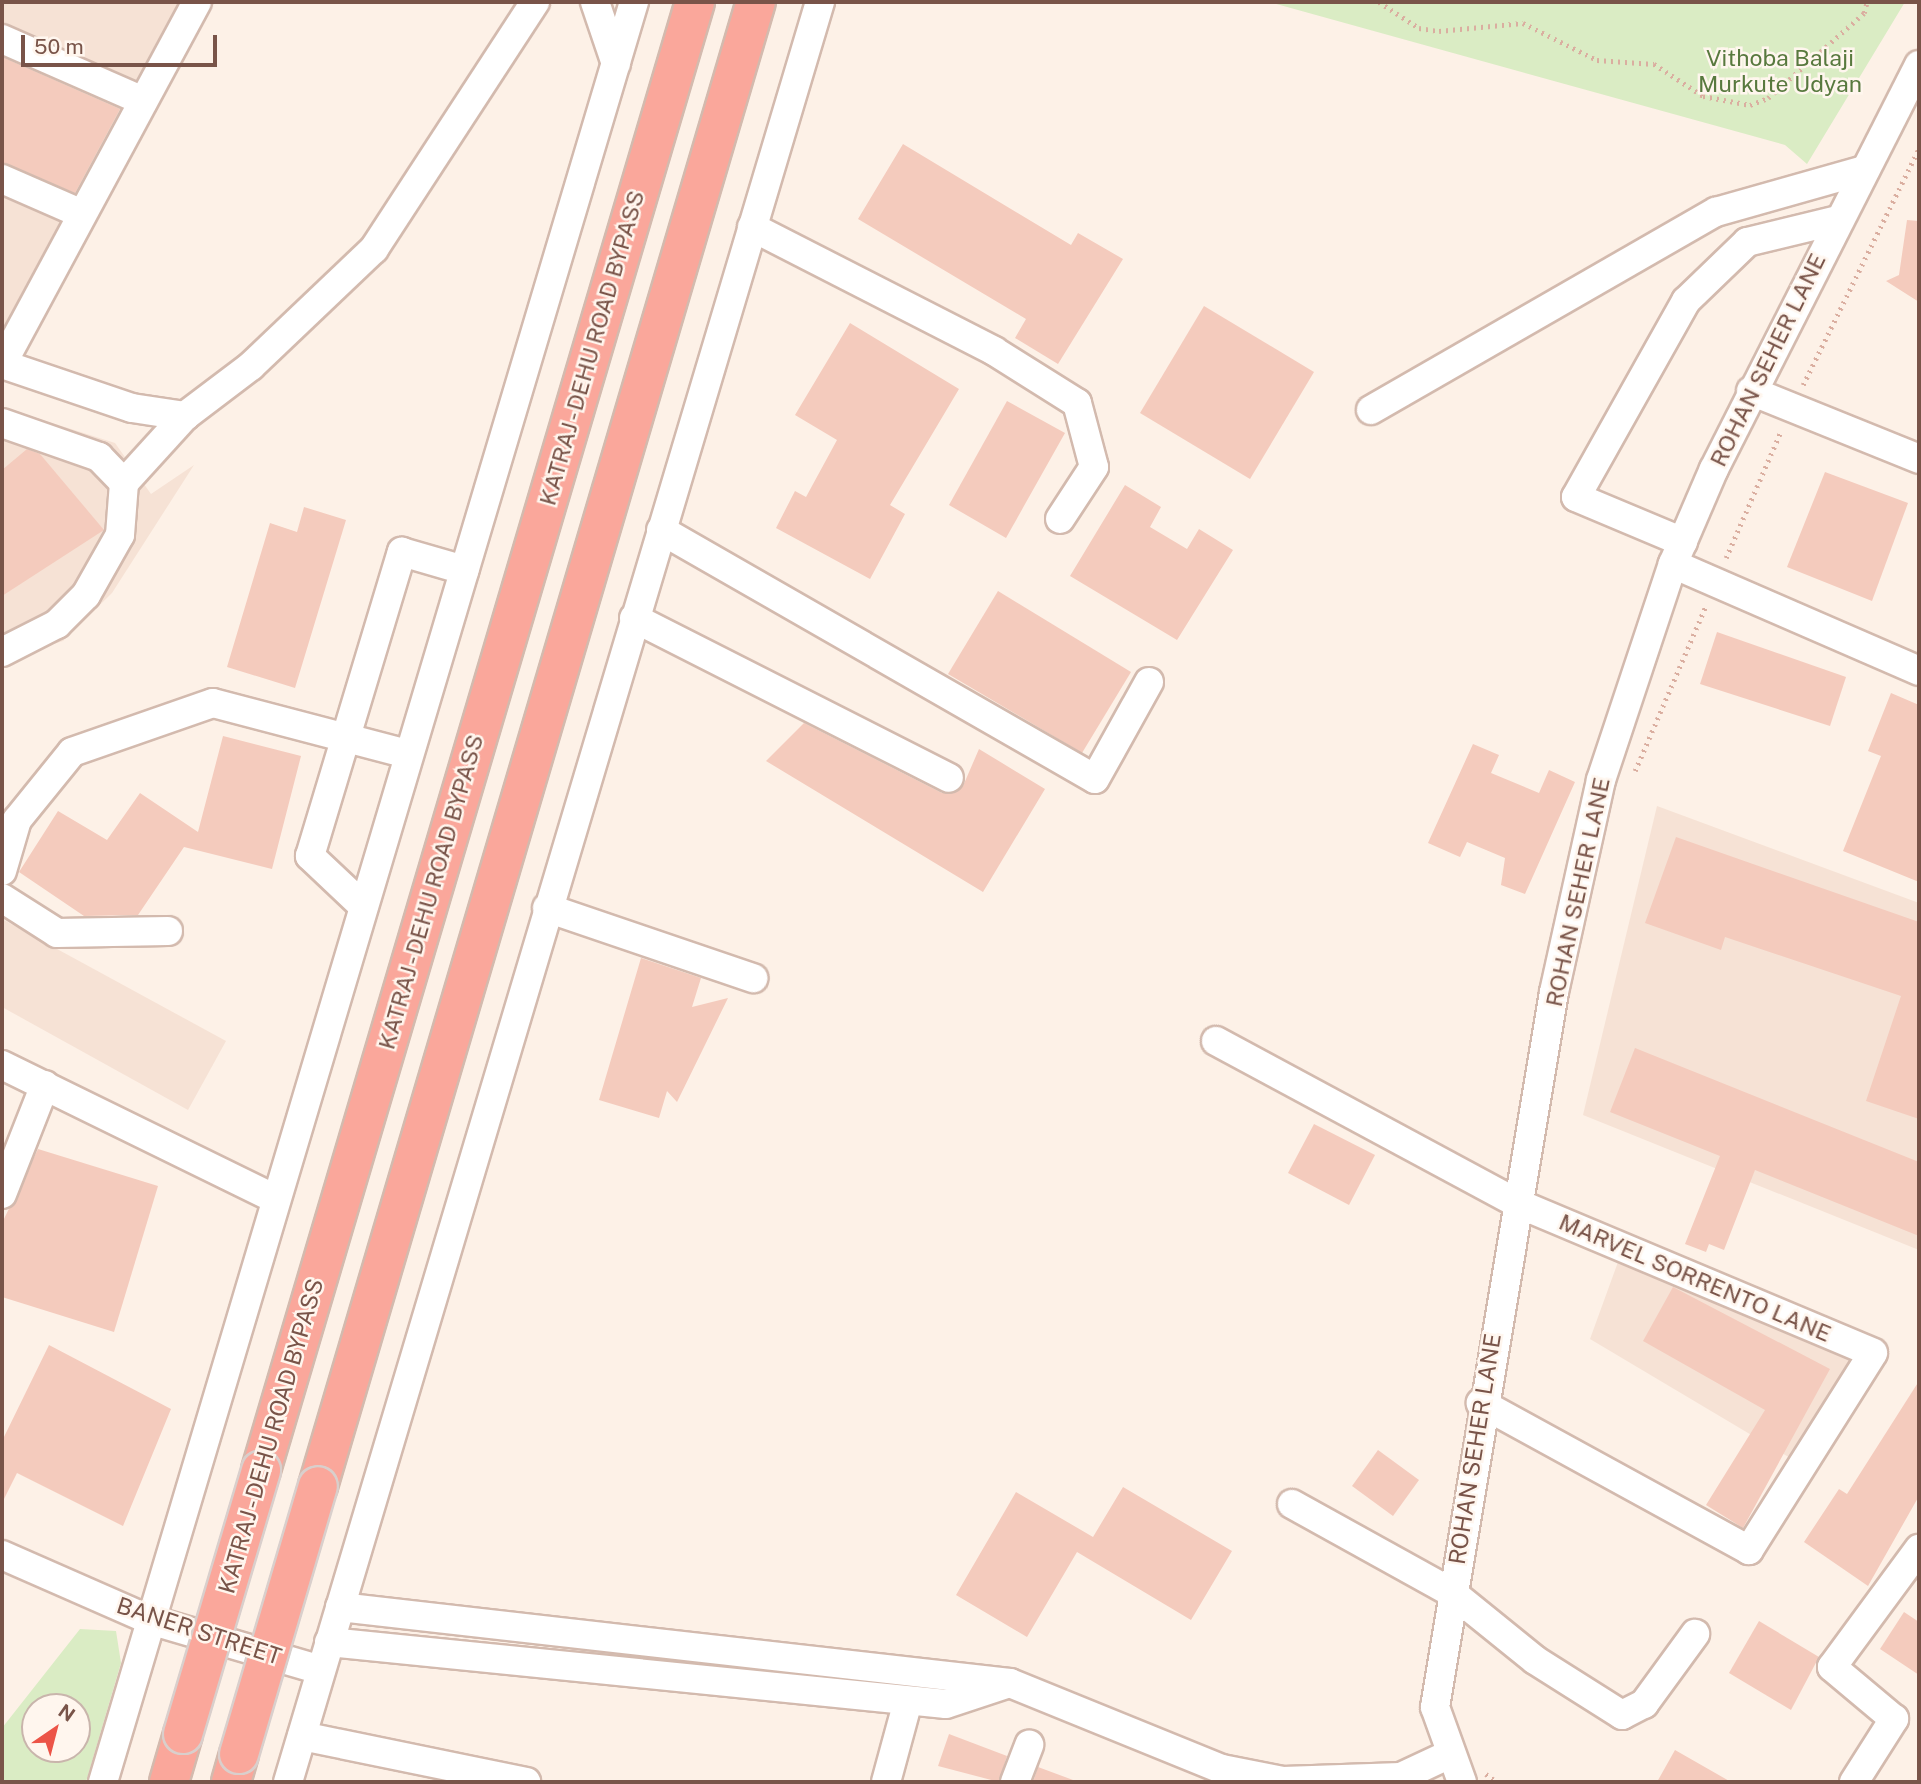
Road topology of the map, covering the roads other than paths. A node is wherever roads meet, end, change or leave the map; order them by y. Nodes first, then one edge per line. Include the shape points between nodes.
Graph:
1 (535, 2) edge
2 (595, 2) edge
3 (634, 2) edge
4 (695, 2) edge
5 (756, 2) edge
6 (820, 2) edge
7 (193, 3) edge
8 (2, 39) edge
9 (616, 64) junction
10 (1919, 65) edge
11 (143, 101) junction
12 (1861, 171) junction
13 (2, 179) edge
14 (80, 213) junction
15 (1838, 220) junction
16 (752, 227) junction
17 (2, 364) edge
18 (1751, 391) junction
19 (1371, 410) dead end
20 (185, 416) junction
21 (2, 423) edge
22 (1919, 458) edge
23 (124, 483) junction
24 (1060, 519) dead end
25 (661, 530) junction
26 (1678, 553) junction
27 (464, 570) junction
28 (634, 618) junction
29 (2, 652) edge
30 (1919, 671) edge
31 (1149, 682) dead end
32 (347, 734) junction
33 (408, 754) junction
34 (949, 778) dead end
35 (2, 871) edge
36 (2, 898) edge
37 (363, 906) junction
38 (547, 908) junction
39 (167, 931) dead end
40 (753, 978) dead end
41 (1216, 1041) dead end
42 (2, 1065) edge
43 (45, 1085) junction
44 (2, 1194) edge
45 (275, 1199) junction
46 (1517, 1203) junction
47 (1481, 1403) junction
48 (1292, 1504) dead end
49 (1919, 1549) edge
50 (2, 1555) edge
51 (1451, 1592) junction
52 (340, 1607) junction
53 (150, 1620) junction
54 (1695, 1634) dead end
55 (329, 1642) junction
56 (321, 1670) junction
57 (1010, 1682) junction
58 (908, 1701) junction
59 (302, 1736) junction
60 (1029, 1745) dead end
61 (235, 1768) edge
62 (1464, 1772) edge
63 (103, 1782) edge
64 (169, 1782) edge
65 (288, 1782) edge
66 (526, 1782) edge
67 (886, 1782) edge
68 (1015, 1782) edge
69 (1854, 1782) edge

1 - 20 street via 374,249 251,366
2 - 9 street
3 - 9 street
4 - 64 highway, KATRAJ - DEHU ROAD BYPASS, bridge
5 - 61 highway, bridge
6 - 16 street
7 - 11 street
8 - 11 street
9 - 27 street
10 - 12 street, ROHAN SEHER LANE
11 - 14 street
12 - 15 street, ROHAN SEHER LANE
12 - 19 street via 1716,212
13 - 14 street
14 - 17 street
15 - 18 street, ROHAN SEHER LANE
15 - 26 street via 1747,242 1686,301 1576,497
16 - 24 street via 994,351 1077,403 1094,467
16 - 25 street
17 - 20 street via 132,408
18 - 22 street
18 - 26 street, ROHAN SEHER LANE
20 - 23 street
21 - 23 street via 99,457
23 - 29 street via 120,535 86,595 57,624
25 - 28 street
25 - 31 street via 1095,779
26 - 30 street via 1716,582
26 - 46 street, ROHAN SEHER LANE via 1599,788
27 - 32 street via 402,552
27 - 33 street
28 - 34 street
28 - 38 street
32 - 33 street
32 - 35 street via 213,703 72,752 17,820
32 - 37 street via 310,856
33 - 37 street
36 - 39 street via 57,933
37 - 45 street
38 - 40 street
38 - 52 street
41 - 46 street, MARVEL SORRENTO LANE
42 - 43 street
43 - 44 street
43 - 45 street
45 - 53 street
46 - 47 street, ROHAN SEHER LANE
46 - 47 street, MARVEL SORRENTO LANE via 1873,1353 1749,1550
47 - 51 street, ROHAN SEHER LANE
48 - 51 street
49 - 69 street via 1832,1667 1894,1719
50 - 53 street, BANER STREET
51 - 54 street via 1535,1660 1622,1715 1644,1704
51 - 62 street, ROHAN SEHER LANE via 1435,1707
52 - 55 street
52 - 57 street
53 - 56 street, BANER STREET
53 - 63 street
55 - 56 street
55 - 58 street
56 - 59 street
57 - 58 street via 946,1704
57 - 62 street via 1222,1769 1283,1781
58 - 67 street
59 - 65 street
59 - 66 street
60 - 68 street

